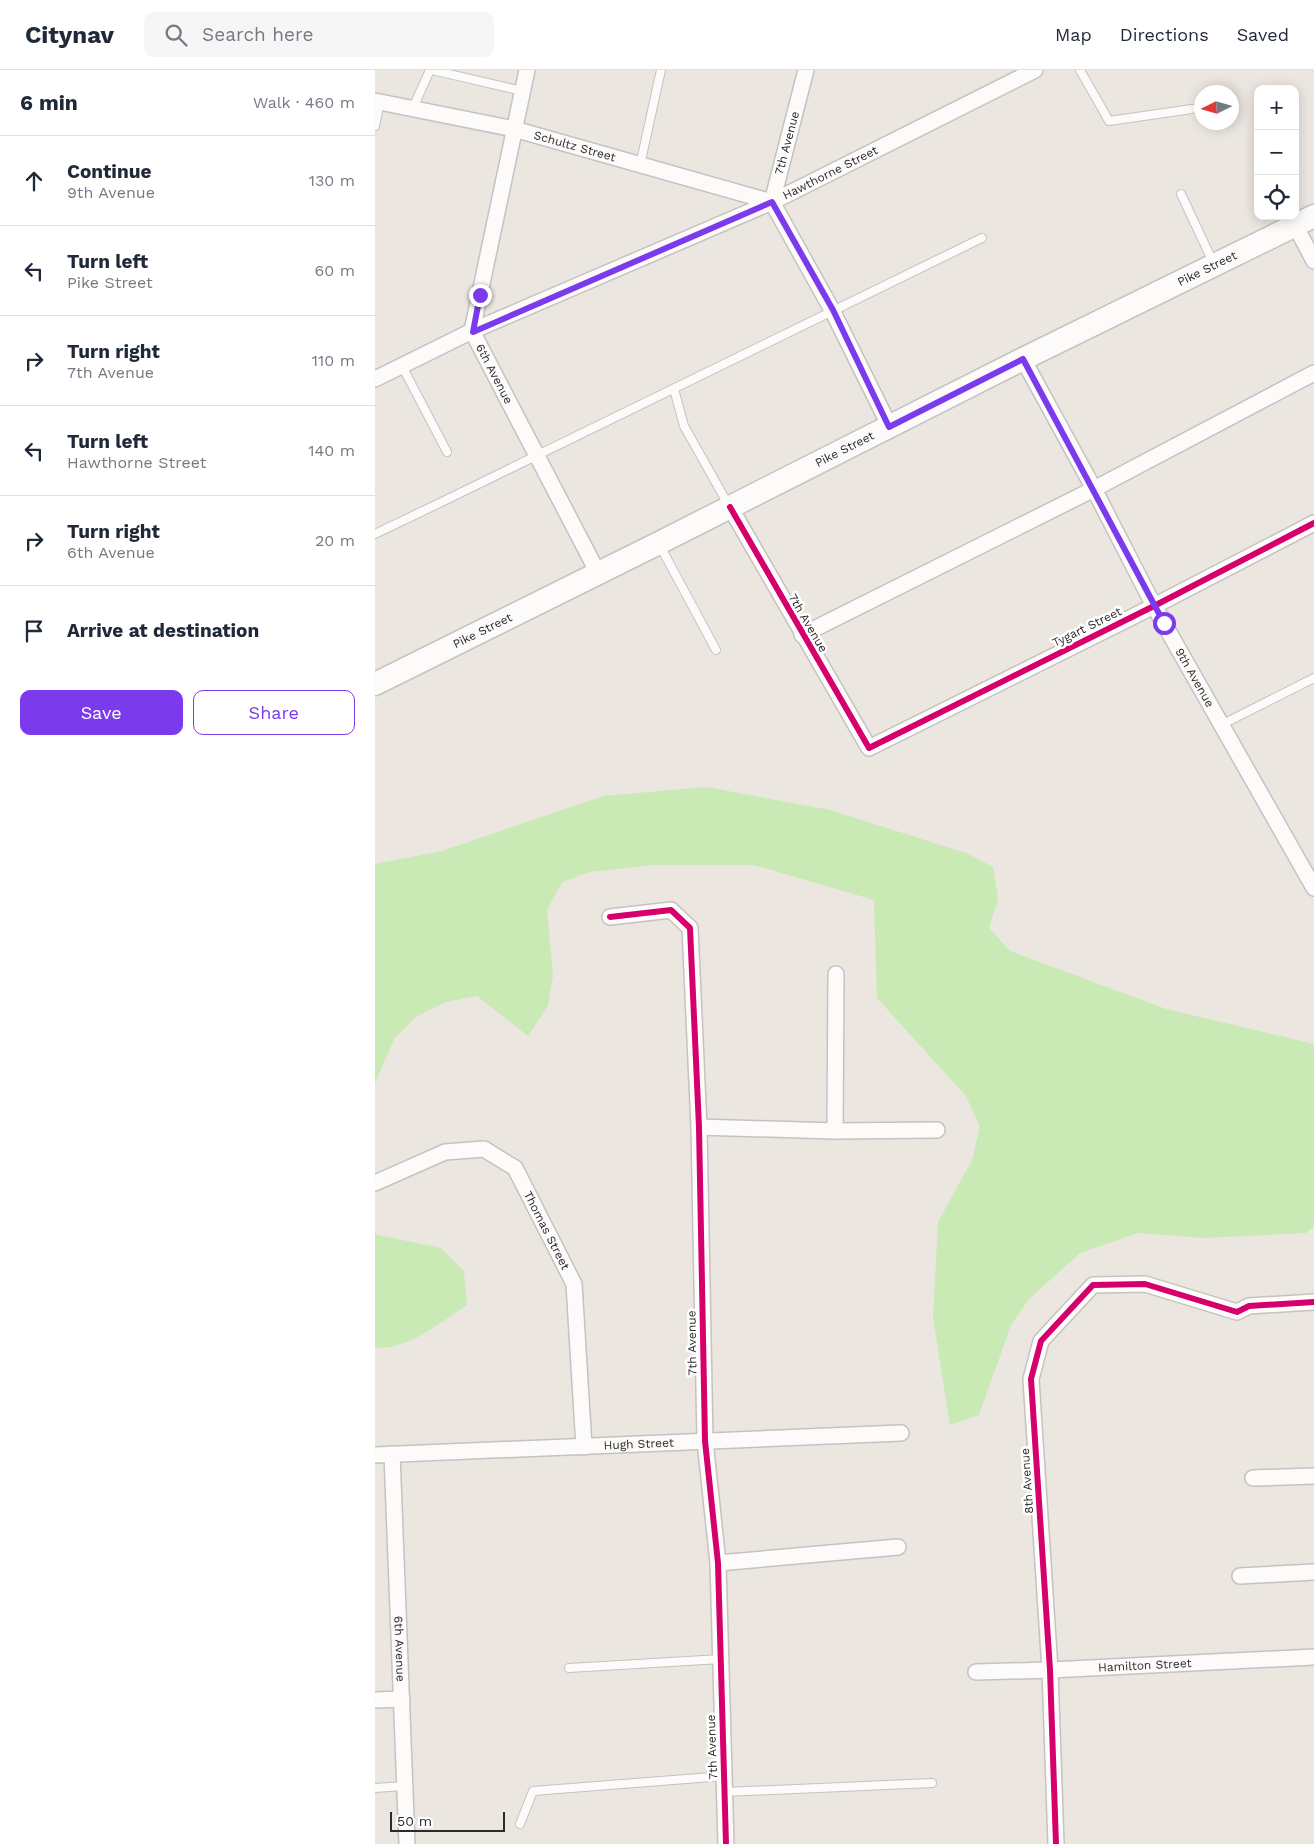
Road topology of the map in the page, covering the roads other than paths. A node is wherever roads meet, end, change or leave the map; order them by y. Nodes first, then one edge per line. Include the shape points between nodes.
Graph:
1 (431, 70) edge
2 (527, 70) edge
3 (661, 70) edge
4 (806, 70) edge
5 (1035, 70) edge
6 (1080, 70) edge
7 (522, 91) junction
8 (377, 102) edge
9 (1192, 109) dead end
10 (412, 110) junction
11 (375, 126) edge
12 (514, 129) junction
13 (640, 165) junction
14 (1181, 194) dead end
15 (772, 202) junction
16 (1305, 220) edge
17 (982, 238) dead end
18 (1314, 261) edge
19 (1215, 266) junction
20 (833, 310) junction
21 (473, 332) junction
22 (1023, 359) junction
23 (402, 366) junction
24 (1314, 373) edge
25 (375, 379) edge
26 (674, 389) junction
27 (889, 427) junction
28 (447, 452) dead end
29 (537, 457) junction
30 (1094, 489) junction
31 (730, 507) junction
32 (1314, 523) edge
33 (375, 534) edge
34 (659, 543) junction
35 (598, 573) junction
36 (1154, 606) junction
37 (802, 635) junction
38 (716, 650) dead end
39 (1314, 678) edge
40 (375, 684) edge
41 (1221, 725) junction
42 (869, 748) joint
43 (1314, 888) edge
44 (610, 917) dead end
45 (836, 974) dead end
46 (699, 1127) junction
47 (937, 1130) dead end
48 (835, 1131) junction
49 (375, 1183) edge
50 (1314, 1302) edge
51 (901, 1433) dead end
52 (705, 1442) junction
53 (584, 1446) junction
54 (392, 1454) junction
55 (375, 1455) edge
56 (1314, 1476) edge
57 (1253, 1478) dead end
58 (898, 1547) dead end
59 (718, 1563) junction
60 (1314, 1572) edge
61 (1240, 1576) dead end
62 (1314, 1657) edge
63 (721, 1659) junction
64 (569, 1668) dead end
65 (1050, 1670) junction
66 (976, 1672) dead end
67 (402, 1699) junction
68 (375, 1700) edge
69 (724, 1776) junction
70 (932, 1783) dead end
71 (405, 1786) junction
72 (375, 1788) edge
73 (725, 1792) junction
74 (520, 1824) dead end
75 (407, 1844) edge
76 (726, 1844) edge
77 (1056, 1844) edge

1 - 7 lane
1 - 10 lane
2 - 7 street, 6th Avenue
3 - 13 lane
4 - 15 street, 7th Avenue
5 - 15 street, Hawthorne Street
6 - 9 lane via 1109,121
7 - 12 street, 6th Avenue
8 - 10 street, Schultz Street
8 - 11 lane
10 - 12 street, Schultz Street
12 - 13 street, Schultz Street
12 - 21 street, 6th Avenue
13 - 15 street, Schultz Street
14 - 19 lane
15 - 20 street
15 - 21 street, Hawthorne Street
16 - 18 street
16 - 19 main road, Pike Street
17 - 20 lane
19 - 22 main road, Pike Street
20 - 26 lane
20 - 27 street
21 - 23 street, Hawthorne Street
21 - 29 street, 6th Avenue
22 - 27 main road, Pike Street
22 - 30 street, 9th Avenue
23 - 25 street, Hawthorne Street
23 - 28 lane
24 - 30 street
26 - 29 lane
26 - 31 lane via 684,426
27 - 31 main road, Pike Street
29 - 33 lane
29 - 35 street, 6th Avenue
30 - 36 street, 9th Avenue
30 - 37 street
31 - 34 main road, Pike Street
31 - 37 street, 7th Avenue
32 - 36 street, Tygart Street
34 - 35 main road, Pike Street
34 - 38 lane
35 - 40 main road, Pike Street
36 - 41 street, 9th Avenue
36 - 42 street, Tygart Street
37 - 42 street, 7th Avenue
39 - 41 lane
41 - 43 street, 9th Avenue
44 - 46 street, 7th Avenue via 671,910 690,928
45 - 48 street
46 - 48 street
46 - 52 street, 7th Avenue
47 - 48 street
49 - 53 street, Thomas Street via 445,1152 484,1149 515,1168 574,1284
50 - 65 street, 8th Avenue via 1249,1306 1237,1312 1145,1284 1093,1286 1041,1341 1031,1378
51 - 52 street, Hugh Street
52 - 53 street, Hugh Street
52 - 59 street, 7th Avenue
53 - 54 street, Hugh Street
54 - 55 street, Hugh Street
54 - 67 street, 6th Avenue
56 - 57 street
58 - 59 street
59 - 63 street, 7th Avenue
60 - 61 street
62 - 65 street, Hamilton Street
63 - 64 lane
63 - 69 street, 7th Avenue
65 - 66 street, Hamilton Street
65 - 77 street, 8th Avenue
67 - 68 street
67 - 71 street, 6th Avenue
69 - 73 street, 7th Avenue
69 - 74 lane via 533,1791
70 - 73 lane
71 - 72 lane
71 - 75 street, 6th Avenue
73 - 76 street, 7th Avenue

